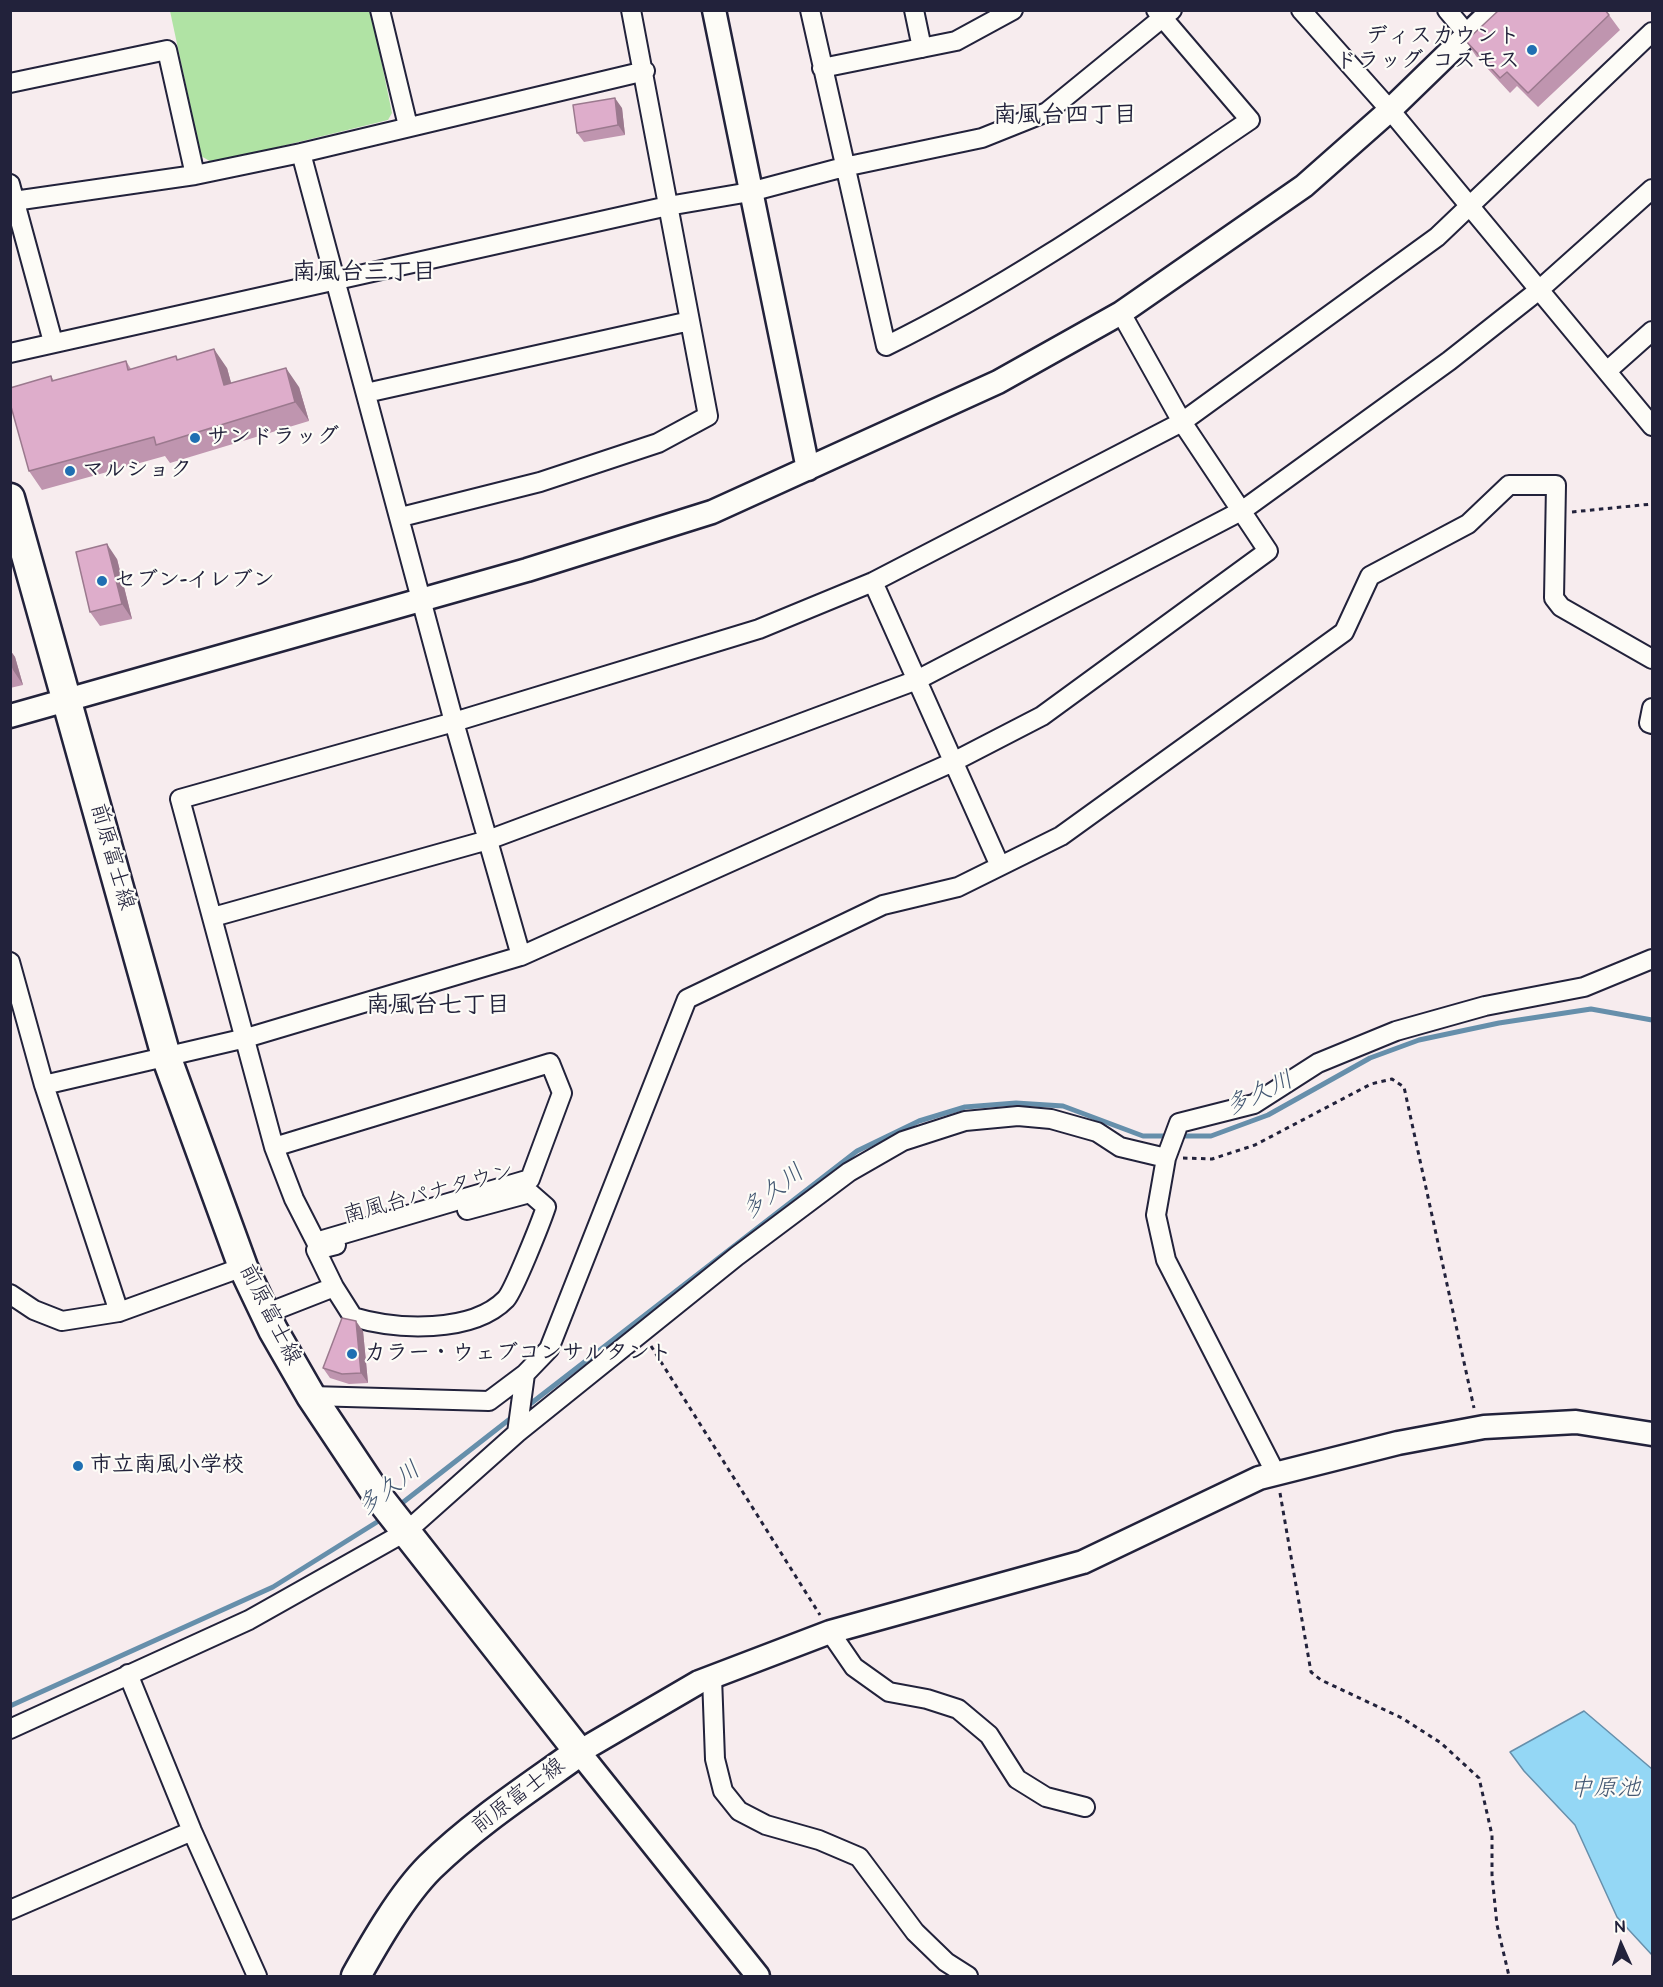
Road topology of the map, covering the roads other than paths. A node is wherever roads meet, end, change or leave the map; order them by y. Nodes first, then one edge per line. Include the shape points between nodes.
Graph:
1 (380, 10) edge
2 (631, 10) edge
3 (714, 10) edge
4 (810, 10) edge
5 (914, 10) edge
6 (1013, 10) edge
7 (1301, 10) edge
8 (1447, 10) edge
9 (1493, 10) edge
10 (1164, 13) edge
11 (1653, 32) edge
12 (1468, 35) junction
13 (922, 48) junction
14 (822, 68) junction
15 (645, 71) junction
16 (10, 83) edge
17 (1390, 110) junction
18 (408, 126) junction
19 (301, 153) junction
20 (844, 167) junction
21 (195, 175) junction
22 (1653, 189) edge
23 (12, 192) edge
24 (750, 192) junction
25 (1470, 206) junction
26 (668, 207) junction
27 (333, 280) junction
28 (1539, 290) junction
29 (1121, 313) junction
30 (690, 321) junction
31 (1653, 331) edge
32 (53, 342) junction
33 (10, 353) edge
34 (1607, 371) junction
35 (366, 393) junction
36 (1182, 422) junction
37 (1653, 426) edge
38 (808, 469) junction
39 (10, 498) edge
40 (1243, 510) junction
41 (401, 517) junction
42 (873, 582) junction
43 (423, 599) junction
44 (1653, 659) edge
45 (917, 680) junction
46 (67, 700) junction
47 (1653, 708) edge
48 (10, 716) edge
49 (454, 722) junction
50 (1653, 724) edge
51 (952, 762) junction
52 (488, 840) junction
53 (1000, 866) junction
54 (213, 917) junction
55 (521, 956) junction
56 (1653, 958) edge
57 (10, 962) edge
58 (246, 1038) junction
59 (166, 1056) junction
60 (44, 1084) junction
61 (274, 1147) junction
62 (1169, 1151) junction
63 (243, 1267) junction
64 (334, 1287) junction
65 (10, 1294) edge
66 (119, 1312) junction
67 (265, 1314) junction
68 (525, 1374) junction
69 (311, 1396) junction
70 (518, 1425) junction
71 (1653, 1434) edge
72 (1276, 1474) junction
73 (407, 1531) junction
74 (830, 1632) junction
75 (128, 1674) junction
76 (712, 1677) junction
77 (10, 1729) edge
78 (579, 1752) junction
79 (1085, 1807) dead end
80 (192, 1831) junction
81 (10, 1910) edge
82 (257, 1977) edge
83 (356, 1977) edge
84 (758, 1977) edge
85 (968, 1977) edge

1 - 18 street
2 - 15 street
3 - 24 street
4 - 14 street
5 - 13 street
6 - 13 street via 956,41
7 - 17 street
8 - 12 street
9 - 12 street
10 - 20 street via 1047,112 982,138
10 - 20 street via 1250,120 1051,255 886,346
11 - 25 street
12 - 17 street
13 - 14 street
14 - 20 street
15 - 18 street
15 - 26 street
16 - 21 street via 167,50
17 - 25 street
17 - 29 street via 1304,186
18 - 19 street
19 - 21 street
19 - 27 street
20 - 24 street
21 - 23 street
22 - 28 street
23 - 32 street
24 - 26 street
24 - 38 street
25 - 28 street
25 - 36 street via 1437,237
26 - 27 street
26 - 30 street
27 - 32 street
27 - 35 street
28 - 34 street
28 - 40 street via 1449,362
29 - 36 street
29 - 38 street via 998,382
30 - 35 street
30 - 41 street via 708,416 647,447 540,482
31 - 34 street
32 - 33 street
34 - 37 street
35 - 41 street
36 - 40 street
36 - 42 street
38 - 43 street via 712,512
39 - 46 main road, 前原富士線
40 - 45 street
40 - 51 street via 1268,551 1042,716
41 - 43 street
42 - 45 street
42 - 49 street via 759,629
43 - 46 street
43 - 49 street
44 - 53 street via 1561,607 1554,598 1557,485 1509,485 1467,525 1370,576 1344,632 1061,836
45 - 51 street
45 - 52 street
46 - 48 street
46 - 59 main road, 前原富士線
47 - 50 street via 1649,723
49 - 52 street
49 - 54 street via 180,799
51 - 53 street
51 - 55 street
52 - 54 street
52 - 55 street
53 - 68 street via 957,887 883,905 687,999 549,1349
54 - 58 street
55 - 58 street
56 - 62 street via 1584,987 1485,1006 1396,1031 1318,1064 1254,1104 1179,1123
57 - 60 street
58 - 59 street
58 - 61 street
59 - 60 street
59 - 63 main road, 前原富士線
60 - 66 street
61 - 61 street via 550,1063 562,1093 530,1179 316,1242
62 - 70 street via 1120,1147 1097,1132 1051,1119 987,1118 938,1128 903,1141 849,1172 764,1234
62 - 72 street via 1156,1215 1166,1260
63 - 66 street
63 - 67 main road, 前原富士線
64 - 64 street, 南風台パナタウン via 353,1317 376,1324 407,1327 472,1321 506,1299 546,1207 530,1193 316,1250
64 - 67 street
65 - 66 street via 34,1310 62,1321
67 - 69 main road, 前原富士線
68 - 69 street via 489,1401
68 - 70 street
69 - 73 main road, 前原富士線 via 377,1495
70 - 73 street
71 - 72 street via 1576,1422 1477,1428 1398,1443
72 - 74 street via 1259,1478 1083,1562
73 - 75 street via 249,1620
73 - 78 main road, 前原富士線
74 - 76 street
74 - 79 street via 854,1667 889,1692 958,1709 989,1735 1017,1779 1046,1797
75 - 77 street
75 - 80 street
76 - 78 street
76 - 85 street via 716,1759 723,1791 739,1811 766,1825 819,1840 859,1857 915,1932
78 - 83 main road, 前原富士線 via 489,1817 429,1868 379,1935
78 - 84 street
80 - 81 street
80 - 82 street

